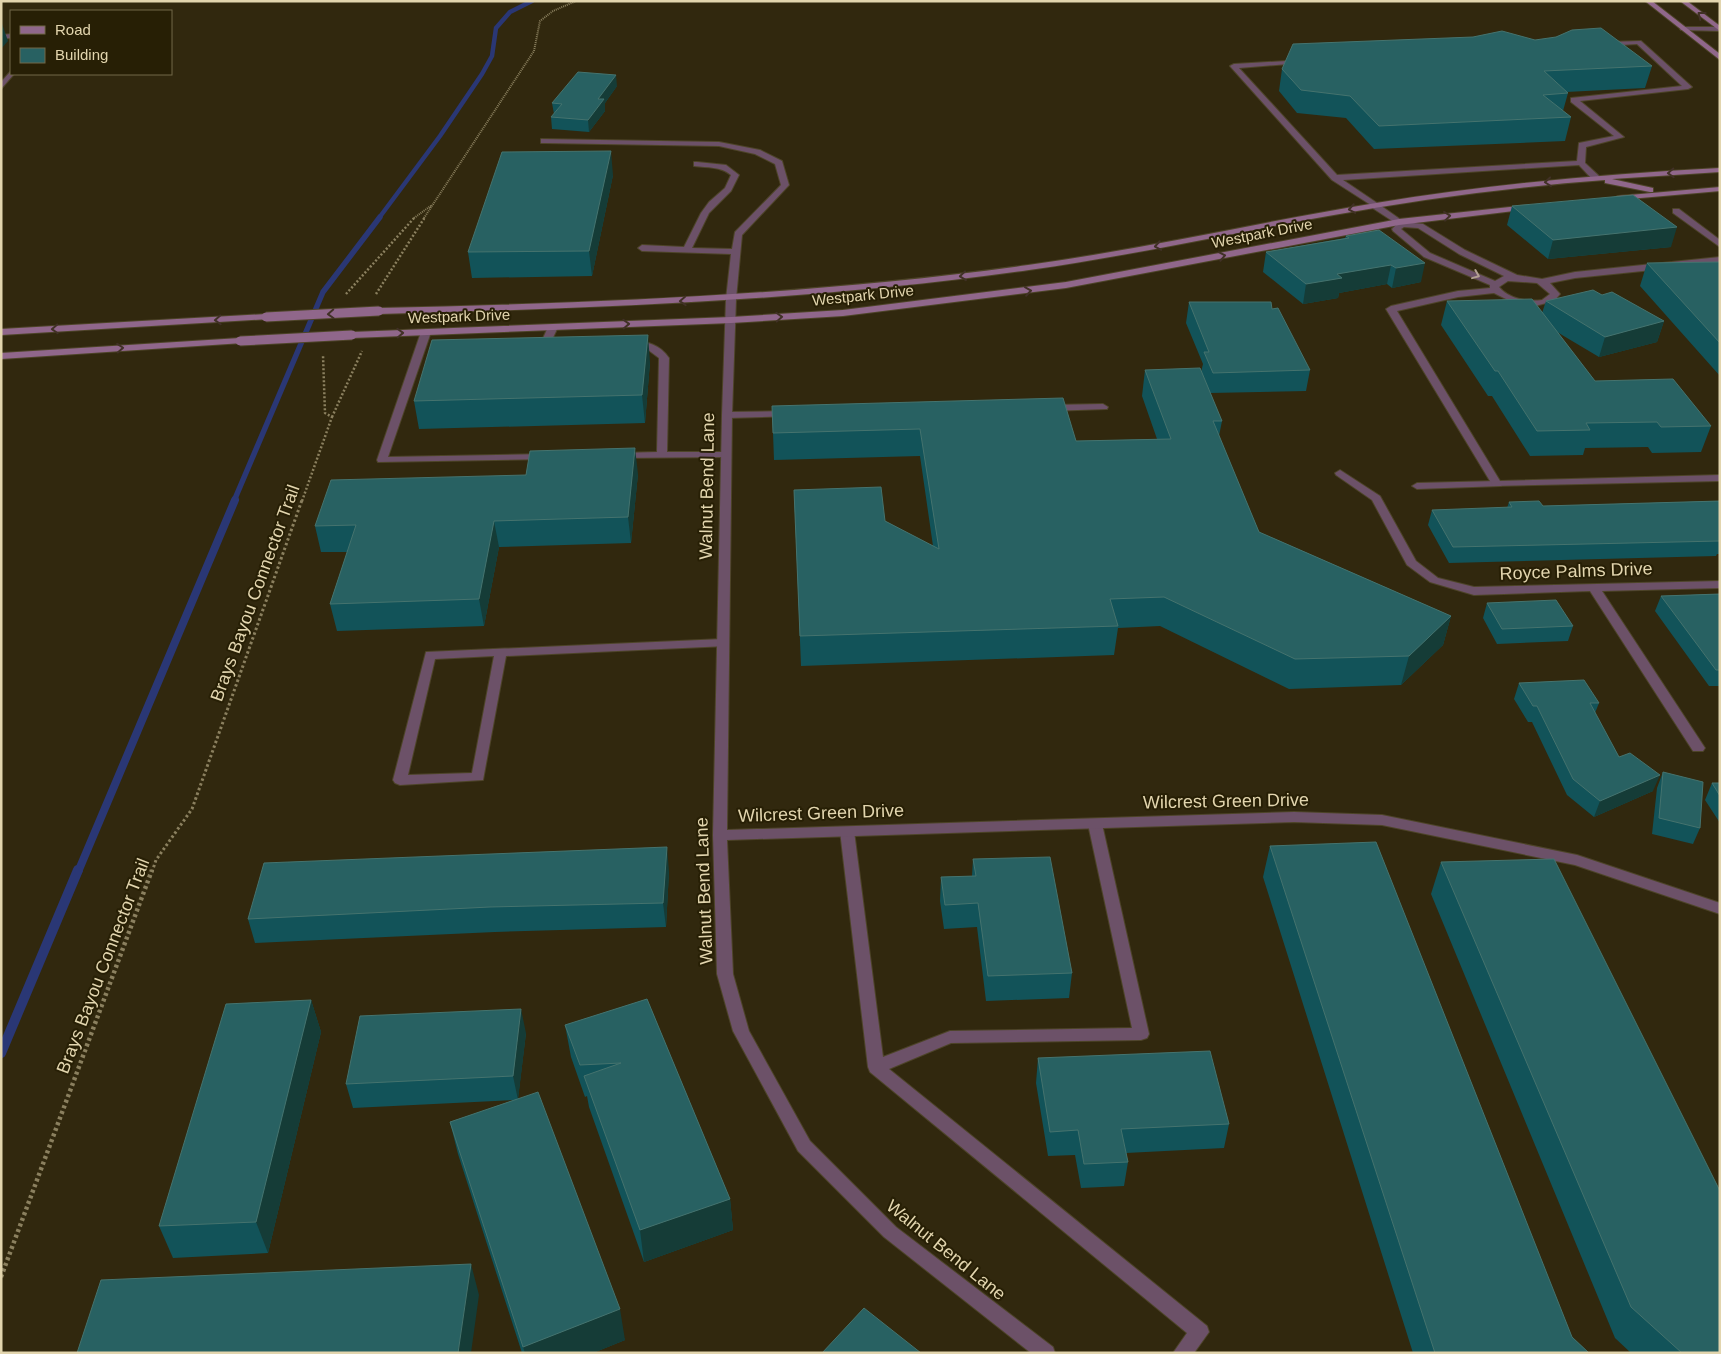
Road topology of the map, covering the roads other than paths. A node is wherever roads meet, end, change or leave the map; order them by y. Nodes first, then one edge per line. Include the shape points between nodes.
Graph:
1 (1648, 1) edge
2 (1683, 1) edge
3 (1720, 29) edge
4 (1684, 30) junction
5 (1601, 44) edge
6 (1720, 58) edge
7 (1312, 60) edge
8 (10, 74) edge
9 (1, 87) edge
10 (544, 141) dead end
11 (1581, 163) junction
12 (697, 164) dead end
13 (1720, 170) edge
14 (1335, 178) junction
15 (1596, 178) junction
16 (1720, 189) edge
17 (1672, 192) junction
18 (1606, 199) edge
19 (1374, 205) junction
20 (1540, 206) edge
21 (1676, 211) dead end
22 (1400, 223) junction
23 (1720, 244) edge
24 (642, 248) dead end
25 (687, 250) junction
26 (1192, 251) junction
27 (736, 252) junction
28 (1720, 260) edge
29 (981, 274) junction
30 (1514, 277) junction
31 (1541, 282) junction
32 (1496, 287) junction
33 (997, 295) junction
34 (731, 298) junction
35 (730, 320) junction
36 (554, 327) junction
37 (1, 332) edge
38 (426, 332) junction
39 (625, 344) edge
40 (526, 347) edge
41 (1, 356) edge
42 (1102, 407) dead end
43 (1033, 408) edge
44 (796, 413) edge
45 (727, 415) junction
46 (605, 456) edge
47 (662, 456) junction
48 (726, 456) junction
49 (557, 457) edge
50 (1340, 473) dead end
51 (1720, 478) edge
52 (1497, 484) junction
53 (1417, 486) dead end
54 (1720, 584) edge
55 (1594, 588) junction
56 (723, 643) junction
57 (501, 652) junction
58 (1698, 748) dead end
59 (1095, 824) junction
60 (847, 831) junction
61 (720, 835) junction
62 (1720, 909) edge
63 (876, 1067) junction
64 (1046, 1353) edge
65 (1182, 1353) edge

1 - 4 main road
3 -> 2 main road
3 - 4 street
4 - 6 main road
5 - 11 street via 1639,42 1688,87 1574,100 1620,137 1582,145
7 - 14 street via 1234,66
8 - 9 street
10 - 27 street, Walnut Bend Lane via 718,144 756,152 780,163 785,185 738,234
11 - 14 street
11 - 15 street
12 - 25 street via 720,166 735,175 734,183 702,218
13 -> 15 main road, Westpark Drive
14 - 19 street
15 - 17 main road
15 -> 19 main road, Westpark Drive via 1498,187
16 - 17 main road
17 - 18 main road
19 - 22 street
19 -> 26 main road, Westpark Drive
22 -> 20 main road, Westpark Drive
21 - 23 street
26 -> 22 main road, Westpark Drive
22 - 30 street via 1420,226 1462,252
22 -> 32 street via 1396,229 1427,256
24 - 25 street
25 - 27 street
26 -> 29 main road, Westpark Drive via 1078,260
33 -> 26 main road, Westpark Drive via 1066,285
27 - 34 street, Walnut Bend Lane
28 - 31 street via 1575,275
29 - 33 main road
29 -> 34 main road, Westpark Drive
30 - 31 street
30 - 32 street via 1506,278
31 - 32 street via 1553,289 1554,298 1532,304 1502,296
32 - 52 street via 1391,308
35 -> 33 main road, Westpark Drive via 843,313
34 - 35 street, Walnut Bend Lane
34 -> 37 main road, Westpark Drive, bridge via 380,311
36 -> 35 main road, Westpark Drive
35 - 45 street, Walnut Bend Lane
36 - 38 main road, Westpark Drive
36 - 40 street via 550,346
41 -> 38 main road, Westpark Drive, bridge
38 - 49 street via 424,350 382,460
39 - 47 street via 645,344 659,350 664,358
42 - 43 street
44 - 45 street
45 - 48 street, Walnut Bend Lane
46 - 47 street
47 - 48 street
48 - 56 street, Walnut Bend Lane
50 - 55 street, Royce Palms Drive via 1376,498 1411,563 1434,580 1474,591
51 - 52 street
52 - 53 street
54 - 55 street, Royce Palms Drive
55 - 58 street
56 - 57 street
56 - 61 street, Walnut Bend Lane
57 - 57 street via 430,654 400,780 478,777
59 - 60 street, Wilcrest Green Drive
59 - 62 street, Wilcrest Green Drive via 1294,817 1382,820 1577,860
59 - 63 street via 1141,1034 950,1037
60 - 61 street, Wilcrest Green Drive
60 - 63 street
61 - 64 street, Walnut Bend Lane via 725,974 742,1031 804,1146 890,1232
63 - 65 street via 1200,1332

